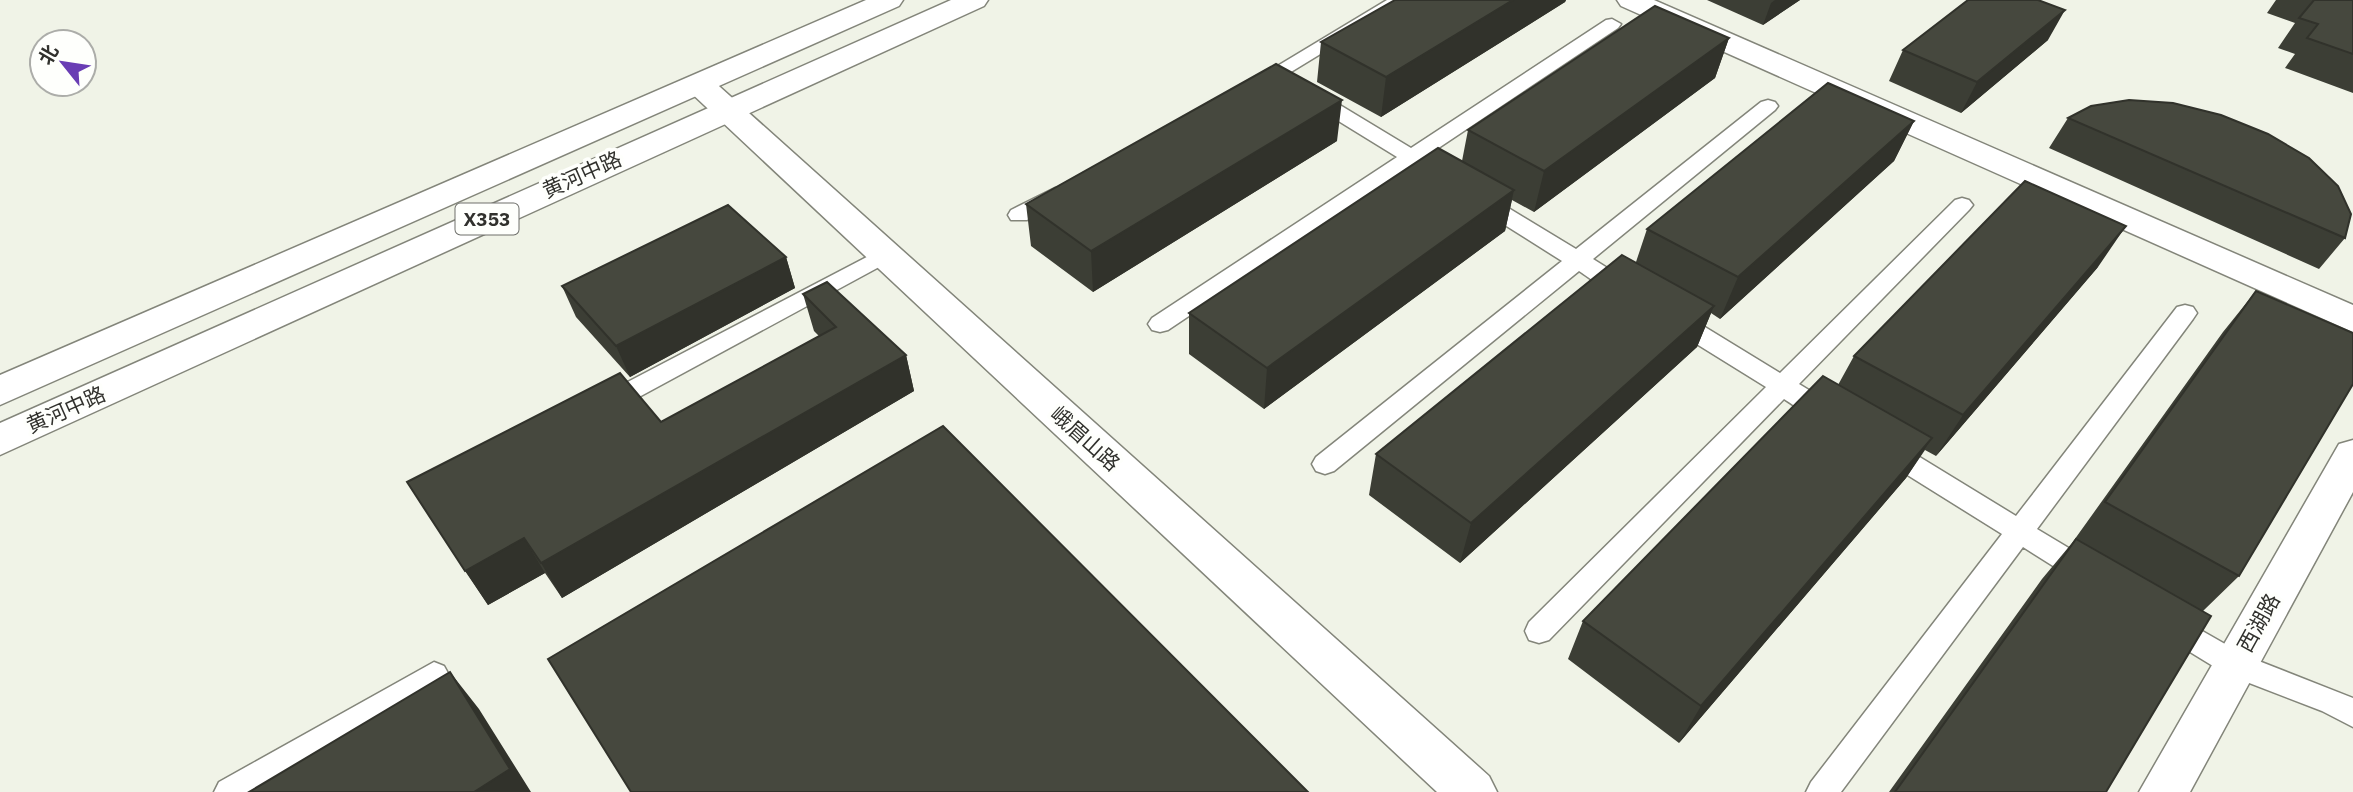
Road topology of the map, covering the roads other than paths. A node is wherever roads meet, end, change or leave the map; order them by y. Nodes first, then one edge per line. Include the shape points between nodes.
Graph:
1 (889, 0) edge
2 (974, 0) edge
3 (1400, 0) edge
4 (1621, 12) edge
5 (1275, 74) junction
6 (699, 84) junction
7 (1239, 94) edge
8 (1768, 107) dead end
9 (730, 111) junction
10 (1411, 158) junction
11 (1068, 188) edge
12 (1962, 205) dead end
13 (1019, 215) dead end
14 (884, 255) junction
15 (1578, 260) junction
16 (2185, 313) dead end
17 (2353, 319) edge
18 (1160, 324) dead end
19 (1782, 386) junction
20 (0, 391) edge
21 (590, 413) edge
22 (0, 440) edge
23 (2353, 455) edge
24 (1325, 464) dead end
25 (2020, 531) junction
26 (2110, 588) edge
27 (2145, 609) edge
28 (1539, 631) dead end
29 (2236, 665) junction
30 (434, 675) dead end
31 (2353, 714) edge
32 (230, 792) edge
33 (1472, 792) edge
34 (1822, 792) edge
35 (2164, 792) edge

1 - 6 street, 黄河中路 / X353
2 - 9 street, 黄河中路 / X353
3 - 5 lane
4 - 10 lane
4 - 17 street
5 - 7 lane
5 - 10 lane
6 - 9 street, 峨眉山路
6 - 20 street, 黄河中路 / X353
8 - 15 lane
9 - 14 street, 峨眉山路
9 - 22 street, 黄河中路 / X353
10 - 15 lane
10 - 18 lane
11 - 13 lane
12 - 19 lane
14 - 21 lane
14 - 33 street, 峨眉山路
15 - 19 lane
15 - 24 lane
16 - 25 lane
19 - 25 lane
19 - 28 lane
23 - 29 street, 西湖路
25 - 26 lane
25 - 34 lane
27 - 29 lane
29 - 31 lane
29 - 35 street, 西湖路
30 - 32 lane

